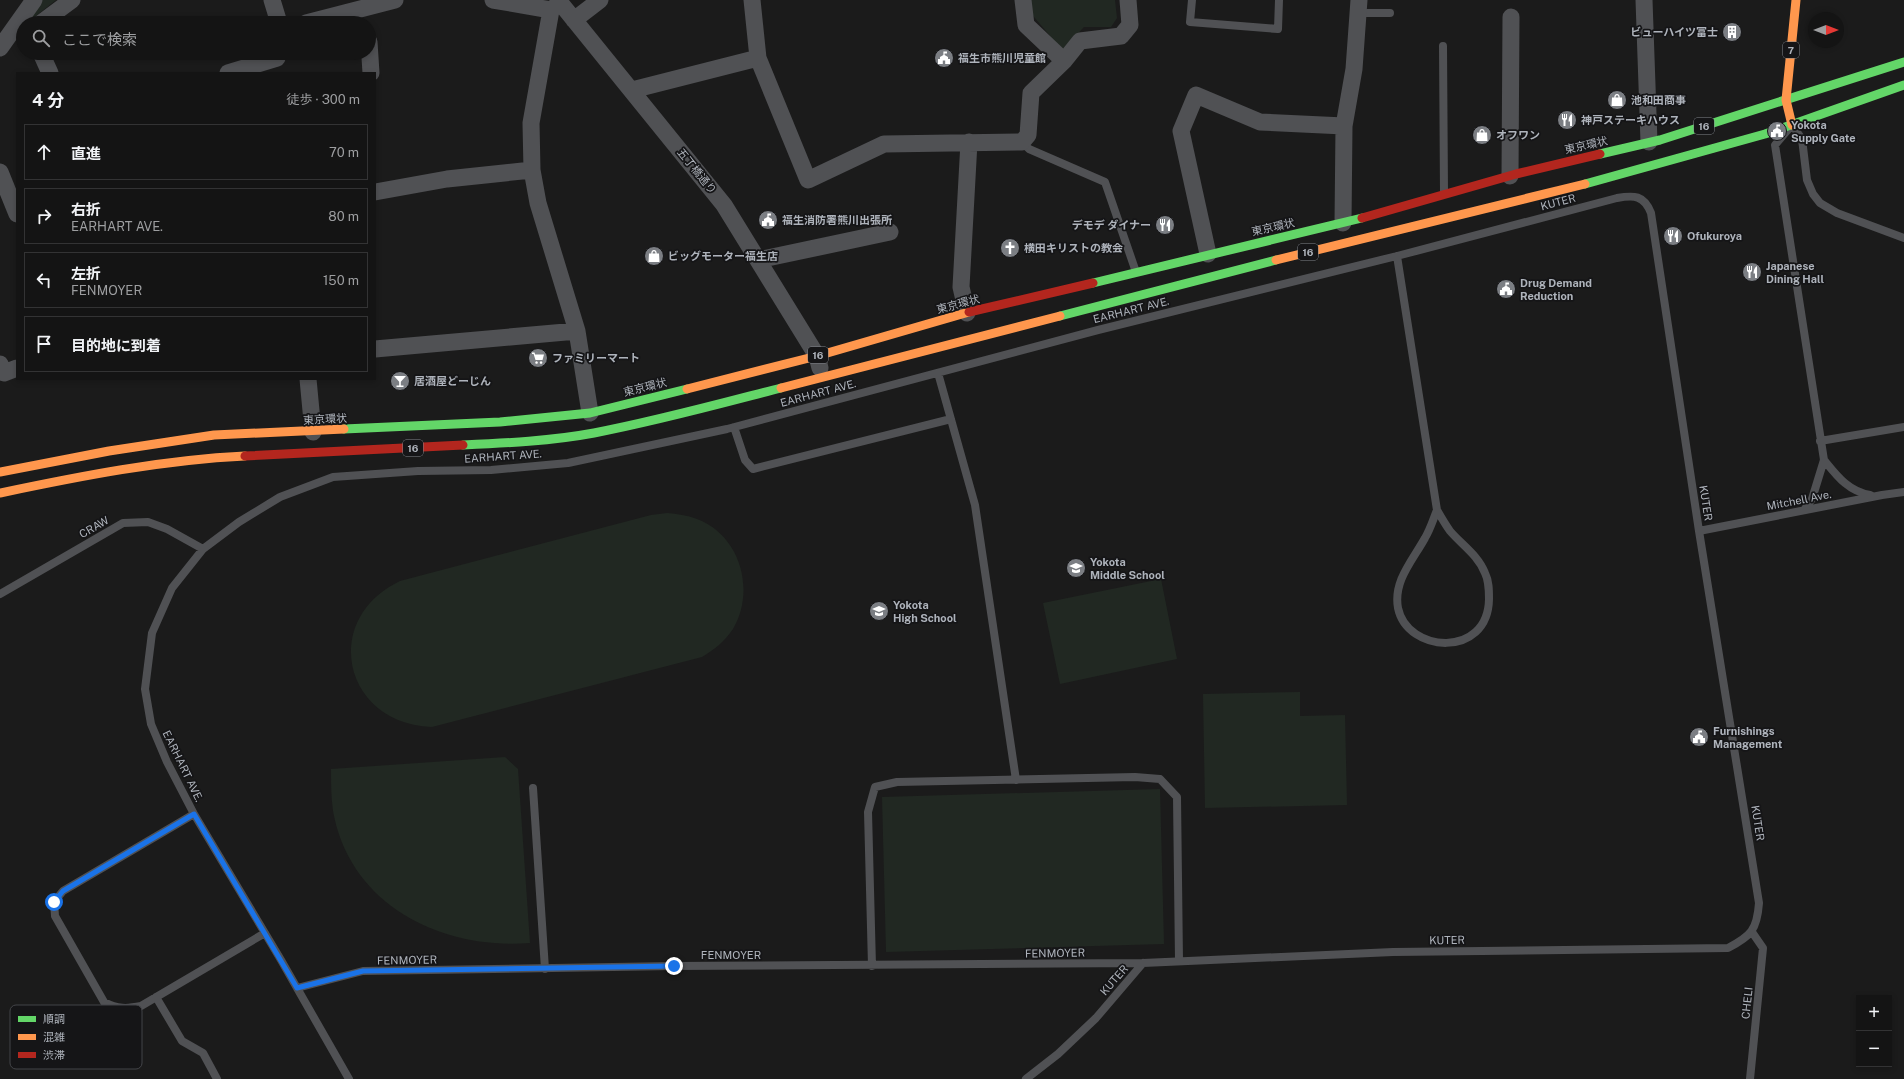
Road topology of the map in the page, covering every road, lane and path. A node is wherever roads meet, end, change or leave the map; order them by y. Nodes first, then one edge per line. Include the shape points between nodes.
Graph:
1 (72, 0) edge
2 (272, 0) edge
3 (395, 0) edge
4 (494, 0) edge
5 (600, 0) edge
6 (752, 0) edge
7 (1023, 0) edge
8 (1128, 0) edge
9 (1192, 0) edge
10 (1279, 0) edge
11 (1644, 0) edge
12 (1796, 0) edge
13 (27, 3) edge
14 (556, 4) edge
15 (1359, 6) edge
16 (361, 11) edge
17 (1390, 13) dead end
18 (19, 16) edge
19 (50, 16) edge
20 (277, 16) edge
21 (338, 16) edge
22 (1511, 17) dead end
23 (574, 20) junction
24 (16, 21) edge
25 (16, 41) edge
26 (1443, 46) dead end
27 (0, 48) edge
28 (0, 52) edge
29 (758, 58) junction
30 (44, 60) edge
31 (370, 60) edge
32 (276, 61) edge
33 (1064, 61) junction
34 (1904, 62) edge
35 (50, 72) edge
36 (232, 72) edge
37 (371, 72) edge
38 (1904, 85) edge
39 (632, 90) junction
40 (1786, 100) junction
41 (1792, 125) junction
42 (1344, 126) junction
43 (969, 142) junction
44 (1022, 142) junction
45 (1649, 142) junction
46 (532, 170) junction
47 (0, 172) edge
48 (1510, 176) junction
49 (376, 192) edge
50 (1444, 194) junction
51 (16, 207) edge
52 (1343, 223) junction
53 (890, 232) dead end
54 (1904, 238) edge
55 (1208, 254) junction
56 (1397, 256) junction
57 (758, 260) junction
58 (1136, 273) junction
59 (967, 313) junction
60 (577, 331) junction
61 (376, 349) edge
62 (817, 356) junction
63 (0, 364) edge
64 (16, 368) edge
65 (938, 373) junction
66 (822, 378) junction
67 (308, 380) edge
68 (590, 413) junction
69 (951, 419) junction
70 (734, 427) junction
71 (1904, 427) edge
72 (313, 432) junction
73 (1820, 440) junction
74 (1824, 460) junction
75 (0, 472) edge
76 (1904, 492) edge
77 (0, 493) edge
78 (1875, 496) junction
79 (1437, 510) junction
80 (1804, 510) junction
81 (1699, 531) junction
82 (203, 549) junction
83 (0, 594) edge
84 (1016, 780) junction
85 (533, 788) dead end
86 (194, 814) junction
87 (1752, 932) junction
88 (265, 933) junction
89 (1179, 961) junction
90 (1144, 963) junction
91 (872, 966) junction
92 (545, 970) junction
93 (297, 988) junction
94 (156, 997) junction
95 (110, 1005) edge
96 (142, 1005) edge
97 (217, 1079) edge
98 (349, 1079) edge
99 (1026, 1079) edge
100 (1750, 1079) edge

1 - 19 street
2 - 20 street
3 - 16 street
4 - 14 street
5 - 23 street
6 - 29 street
7 - 33 street via 1026,24
8 - 33 street via 1130,25 1121,36 1080,41
9 - 10 lane via 1190,22 1278,29
11 - 45 street
12 - 40 main road, 7
13 - 18 street
14 - 23 street, 五丁橋通り
14 - 46 street via 531,123
15 - 17 lane
15 - 42 street via 1354,69
16 - 21 street
22 - 48 street
23 - 39 street, 五丁橋通り
24 - 27 street
25 - 28 street
26 - 50 lane
29 - 39 street
29 - 43 street via 808,180 884,144
30 - 35 street
31 - 37 street
32 - 36 street
33 - 44 street via 1031,93 1028,135
34 - 40 main road, 東京環状 / 16
38 - 41 main road, 16
39 - 57 street, 五丁橋通り via 724,205
40 - 41 main road, 7
40 - 45 main road, 東京環状 / 16
41 - 54 lane via 1802,139 1807,180 1820,203 1837,213
41 - 66 main road, 16 via 1658,165
41 - 73 lane via 1775,145
42 - 52 street
42 - 55 street via 1260,122 1196,95 1181,131
43 - 44 street
43 - 59 street via 961,287
44 - 58 lane via 1029,149 1105,182
45 - 48 main road, 東京環状 / 16
46 - 49 street via 447,179
46 - 60 street via 538,203
47 - 51 street
48 - 50 main road, 東京環状 / 16
50 - 52 main road, 東京環状 / 16
52 - 55 main road, 東京環状 / 16
53 - 57 street
55 - 58 main road, 東京環状 / 16
56 - 65 lane, EARHART AVE. via 1098,330
56 - 79 lane
56 - 81 lane, KUTER via 1617,198 1640,198 1647,203 1651,213
57 - 62 street, 五丁橋通り
58 - 59 main road, 東京環状 / 16
59 - 62 main road, 東京環状 / 16
60 - 61 street
60 - 68 street
62 - 66 street, 五丁橋通り
62 - 68 main road, 東京環状 / 16
63 - 64 street via 4,373
65 - 69 lane
65 - 70 lane, EARHART AVE.
66 - 77 main road, 16 via 642,423 563,437 455,446 205,458 92,474
67 - 72 street
68 - 72 main road, 東京環状 / 16 via 500,422
69 - 70 lane via 753,469 745,460
69 - 84 lane via 975,505
70 - 82 lane, EARHART AVE. via 568,463 491,470 418,471 333,477 280,497 238,522
71 - 73 lane
72 - 75 main road, 東京環状 / 16 via 214,435 109,451
73 - 74 lane
74 - 78 lane via 1848,487 1859,493
74 - 80 lane via 1812,499
76 - 78 lane, Mitchell Ave.
78 - 80 lane, Mitchell Ave.
79 - 79 lane via 1451,531 1474,554 1485,573 1490,589 1486,620 1479,630 1472,637 1446,643 1430,641 1414,634 1398,608 1401,578 1425,538
80 - 81 lane, Mitchell Ave.
81 - 87 lane, KUTER via 1759,903 1758,920
82 - 83 lane, CRAW via 167,529 148,522 122,523
82 - 86 lane, EARHART AVE. via 172,588 152,633 145,689 152,724 167,762
84 - 89 lane via 1135,777 1160,779 1172,792 1176,797
84 - 91 lane via 897,782 875,787 868,812
85 - 92 lane
86 - 88 lane, EARHART AVE.
86 - 95 lane via 63,891 54,902 55,916 104,1002
87 - 89 lane, KUTER via 1728,948 1400,952
87 - 100 lane, CHELI via 1763,948
88 - 93 lane, EARHART AVE.
88 - 94 lane
89 - 90 lane, KUTER
90 - 91 lane, FENMOYER
90 - 99 lane, KUTER via 1080,1034
91 - 92 lane, FENMOYER via 674,966
92 - 93 lane, FENMOYER via 363,971
93 - 98 lane, EARHART AVE.
94 - 96 lane
94 - 97 lane via 182,1041 203,1053

